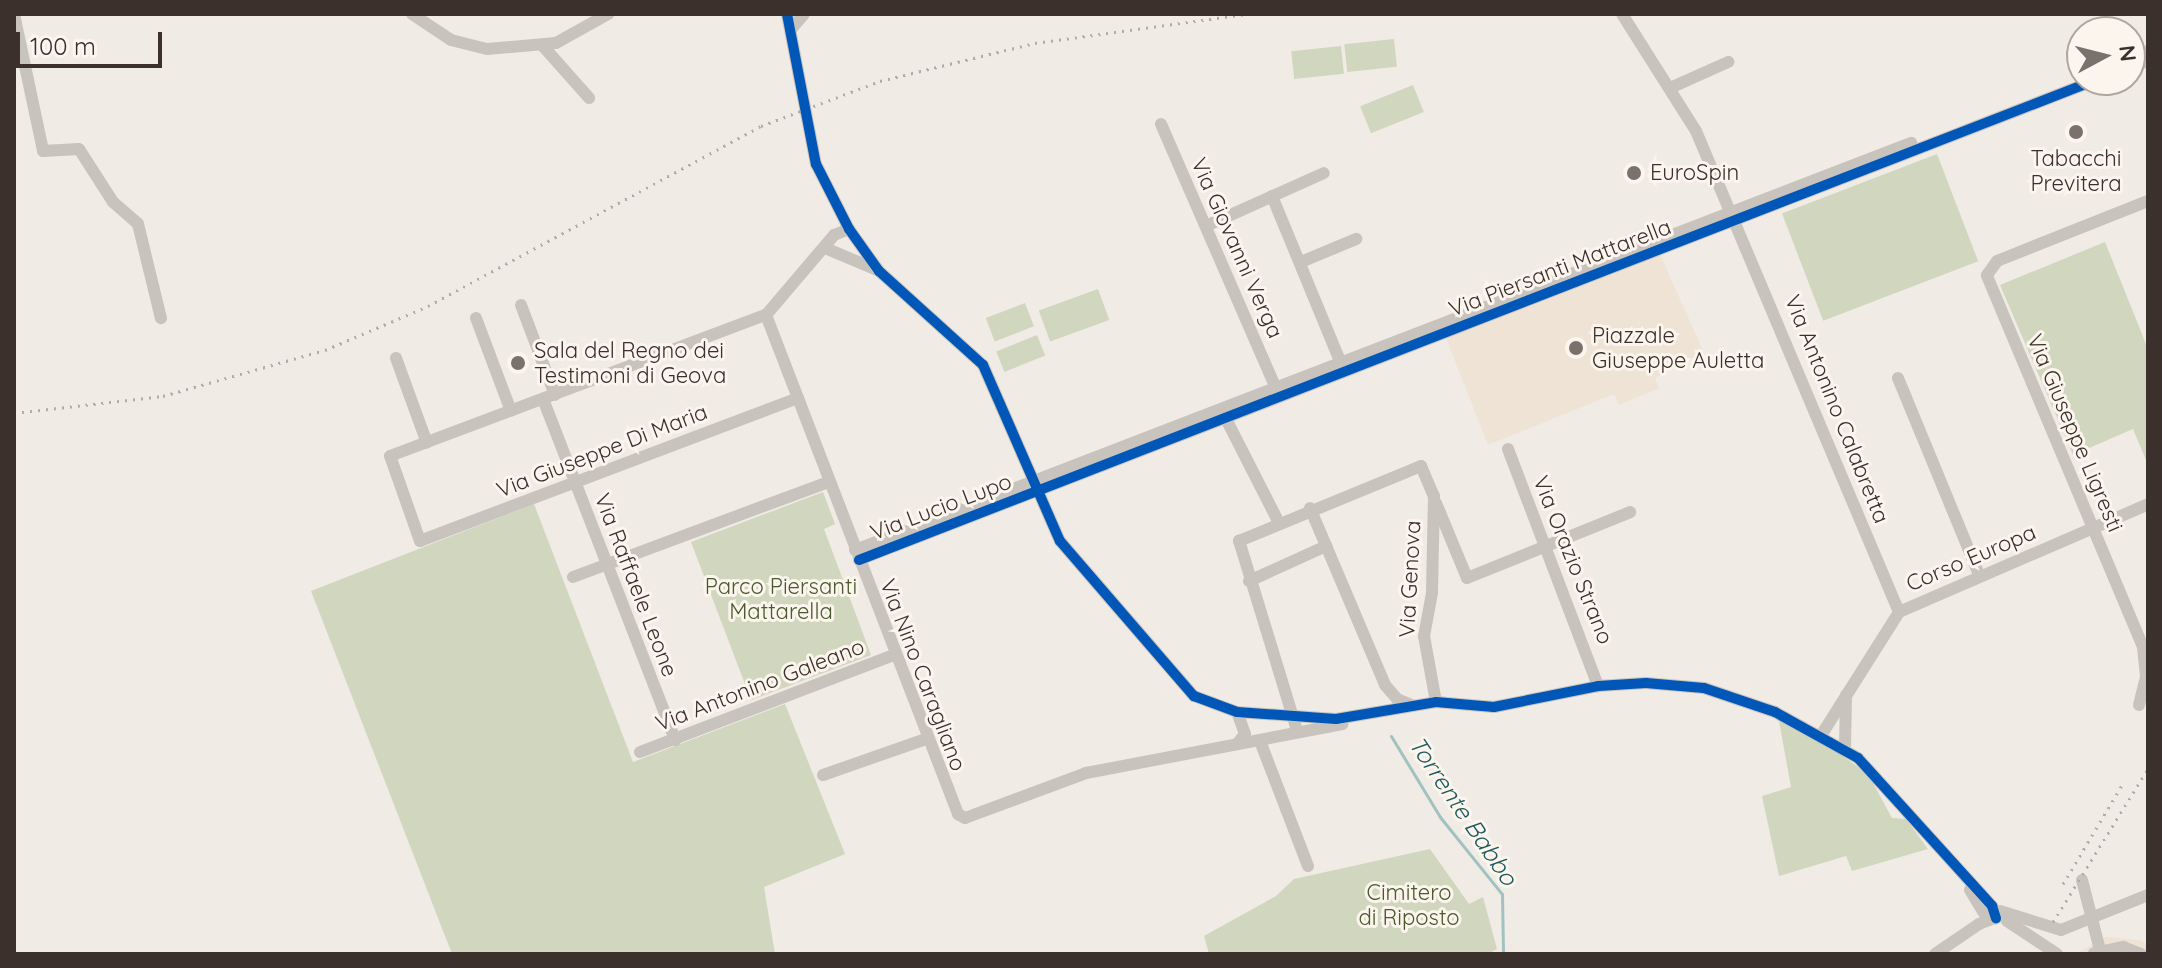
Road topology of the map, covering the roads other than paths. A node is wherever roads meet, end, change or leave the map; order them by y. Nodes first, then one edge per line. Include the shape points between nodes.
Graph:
1 (14, 14) edge
2 (412, 14) edge
3 (608, 14) edge
4 (787, 14) edge
5 (804, 14) edge
6 (1622, 14) edge
7 (792, 28) junction
8 (542, 45) junction
9 (1728, 62) dead end
10 (2066, 83) edge
11 (1670, 88) junction
12 (2066, 91) edge
13 (589, 98) dead end
14 (1161, 124) dead end
15 (1324, 173) dead end
16 (1272, 196) junction
17 (831, 198) junction
18 (2148, 201) edge
19 (1734, 217) junction
20 (1206, 226) junction
21 (851, 232) junction
22 (1356, 239) dead end
23 (829, 246) junction
24 (1301, 262) junction
25 (879, 271) junction
26 (521, 305) dead end
27 (766, 315) junction
28 (161, 318) dead end
29 (476, 318) dead end
30 (396, 358) dead end
31 (1343, 361) junction
32 (1898, 378) dead end
33 (1326, 379) junction
34 (1278, 393) junction
35 (549, 397) junction
36 (798, 398) junction
37 (511, 411) junction
38 (1223, 414) junction
39 (427, 443) junction
40 (1508, 449) dead end
41 (829, 482) junction
42 (575, 483) junction
43 (1036, 486) junction
44 (1434, 496) junction
45 (2148, 504) edge
46 (1310, 508) junction
47 (1630, 512) dead end
48 (1278, 521) junction
49 (2094, 527) junction
50 (1326, 546) junction
51 (1547, 546) junction
52 (857, 555) junction
53 (607, 565) junction
54 (1979, 575) junction
55 (573, 577) dead end
56 (1249, 581) junction
57 (1899, 612) junction
58 (894, 655) junction
59 (1598, 686) junction
60 (1846, 692) junction
61 (1436, 702) junction
62 (1415, 705) junction
63 (2139, 705) dead end
64 (1237, 712) junction
65 (1369, 716) junction
66 (1296, 720) junction
67 (1295, 734) junction
68 (1822, 734) junction
69 (926, 739) junction
70 (675, 740) junction
71 (1260, 741) junction
72 (1238, 743) junction
73 (1845, 748) junction
74 (640, 752) dead end
75 (823, 775) dead end
76 (1308, 866) dead end
77 (2082, 880) dead end
78 (2148, 895) edge
79 (1995, 914) junction
80 (2089, 919) junction
81 (2061, 930) junction
82 (2096, 948) edge
83 (2055, 953) edge
84 (1935, 954) edge
85 (2141, 954) edge

1 - 28 street via 43,151 79,149 113,202 138,224
2 - 8 street via 464,45
3 - 8 street via 579,34
4 - 7 street
5 - 7 street
6 - 11 street, Via Antonino Calabretta
7 - 17 street via 816,164
8 - 13 street
9 - 11 street
10 - 19 street, Via Piersanti Mattarella
11 - 19 street, Via Antonino Calabretta via 1696,131
12 - 19 street, Via Piersanti Mattarella
14 - 20 street, Via Giovanni Verga
15 - 16 street
16 - 20 street
16 - 24 street
17 - 21 street
17 - 23 street
18 - 49 street, Via Giuseppe Ligresti via 1997,261 1988,270 1989,284
19 - 31 street, Via Piersanti Mattarella
19 - 33 street, Via Piersanti Mattarella
19 - 57 street, Via Antonino Calabretta
20 - 34 street, Via Giovanni Verga
21 - 23 street
21 - 23 street via 847,248
21 - 25 street
22 - 24 street
23 - 25 street
23 - 27 street
24 - 31 street
25 - 43 street via 983,365
26 - 35 street, Via Raffaele Leone
27 - 35 street
27 - 36 street, Via Nino Caragliano
29 - 37 street
30 - 39 street
31 - 33 street
31 - 34 street, Via Piersanti Mattarella
32 - 54 street
33 - 34 street, Via Piersanti Mattarella
34 - 38 street, Via Piersanti Mattarella
35 - 37 street
35 - 42 street, Via Raffaele Leone
36 - 41 street, Via Nino Caragliano
36 - 42 street, Via Giuseppe Di Maria
37 - 39 street
38 - 43 street, Via Piersanti Mattarella
38 - 48 street
39 - 42 street, Via Giuseppe Di Maria via 390,456 420,541
40 - 51 street, Via Orazio Strano
41 - 52 street, Via Nino Caragliano
41 - 53 street
42 - 53 street, Via Raffaele Leone
43 - 52 street, Via Lucio Lupo
43 - 64 street via 1060,541 1185,687 1204,703
44 - 46 street, Via Genova via 1421,466
44 - 51 street via 1467,578
44 - 61 street, Via Genova via 1432,593 1424,636
45 - 49 street, Corso Europa
46 - 48 street, Via Genova
46 - 50 street
47 - 51 street
48 - 56 street, Via Genova via 1239,541
49 - 54 street, Corso Europa
49 - 63 street, Via Giuseppe Ligresti via 2143,647 2146,676
50 - 56 street
50 - 62 street via 1385,685 1397,699
51 - 59 street, Via Orazio Strano
52 - 58 street, Via Nino Caragliano
53 - 55 street
53 - 70 street, Via Raffaele Leone
54 - 57 street, Corso Europa
56 - 66 street
57 - 60 street, Corso Europa
58 - 69 street, Via Nino Caragliano
58 - 70 street, Via Antonino Galeano
59 - 61 street via 1494,707
59 - 68 street via 1704,688
60 - 68 street, Corso Europa
60 - 73 street
61 - 62 street
62 - 65 street
64 - 66 street
64 - 72 street via 1245,734
65 - 66 street
65 - 67 street
66 - 67 street
67 - 71 street
68 - 73 street
69 - 72 street, Via Nino Caragliano via 953,810 965,818 1086,773
69 - 75 street
70 - 74 street, Via Antonino Galeano
71 - 72 street
71 - 76 street
73 - 79 street via 1897,796
77 - 80 street
78 - 80 street
79 - 81 street
79 - 83 street
79 - 84 street
80 - 81 street
80 - 82 street
81 - 83 street
82 - 85 street via 2123,947

